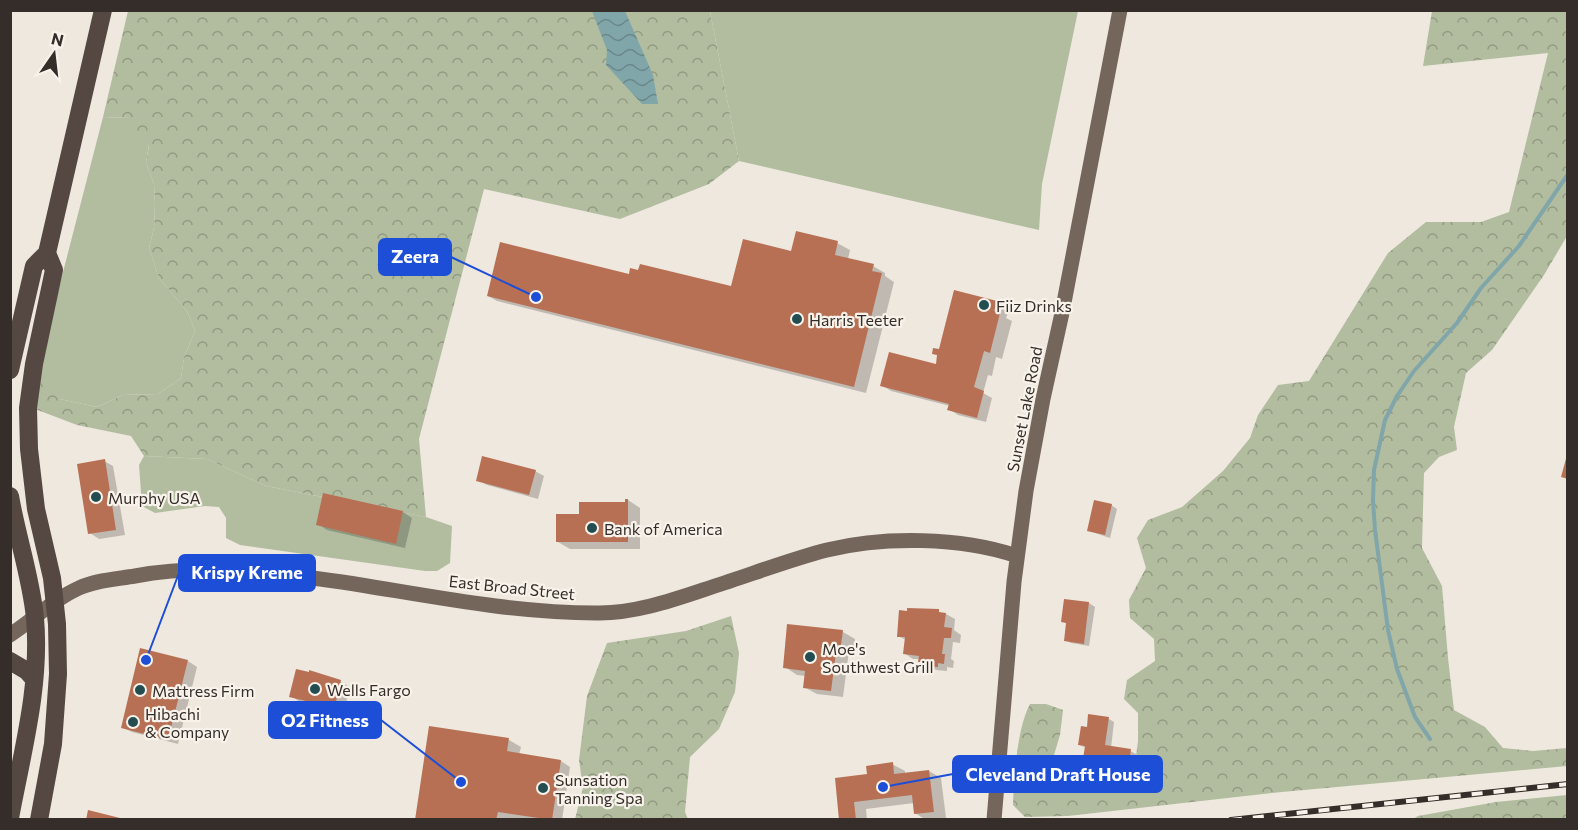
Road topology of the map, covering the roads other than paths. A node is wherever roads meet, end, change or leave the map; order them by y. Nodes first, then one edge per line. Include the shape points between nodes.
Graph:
1 (103, 10) edge
2 (1120, 10) edge
3 (47, 253) junction
4 (10, 370) edge
5 (10, 496) edge
6 (1017, 556) junction
7 (55, 603) junction
8 (35, 618) junction
9 (10, 635) edge
10 (10, 661) edge
11 (34, 679) junction
12 (10, 818) edge
13 (39, 819) edge
14 (994, 819) edge

1 - 3 highway
2 - 6 main road, Sunset Lake Road via 1043,399
3 - 4 highway via 34,266
3 - 7 highway via 54,270 28,408 36,509
5 - 8 highway
6 - 7 main road, East Broad Street via 996,549 945,543 853,545 787,562 677,599 596,614 527,610 267,571 214,569 110,580 81,587
6 - 14 main road, Sunset Lake Road
7 - 8 main road, East Broad Street
7 - 13 highway via 57,705
8 - 9 main road, East Broad Street
8 - 11 highway
10 - 11 highway
11 - 12 highway

